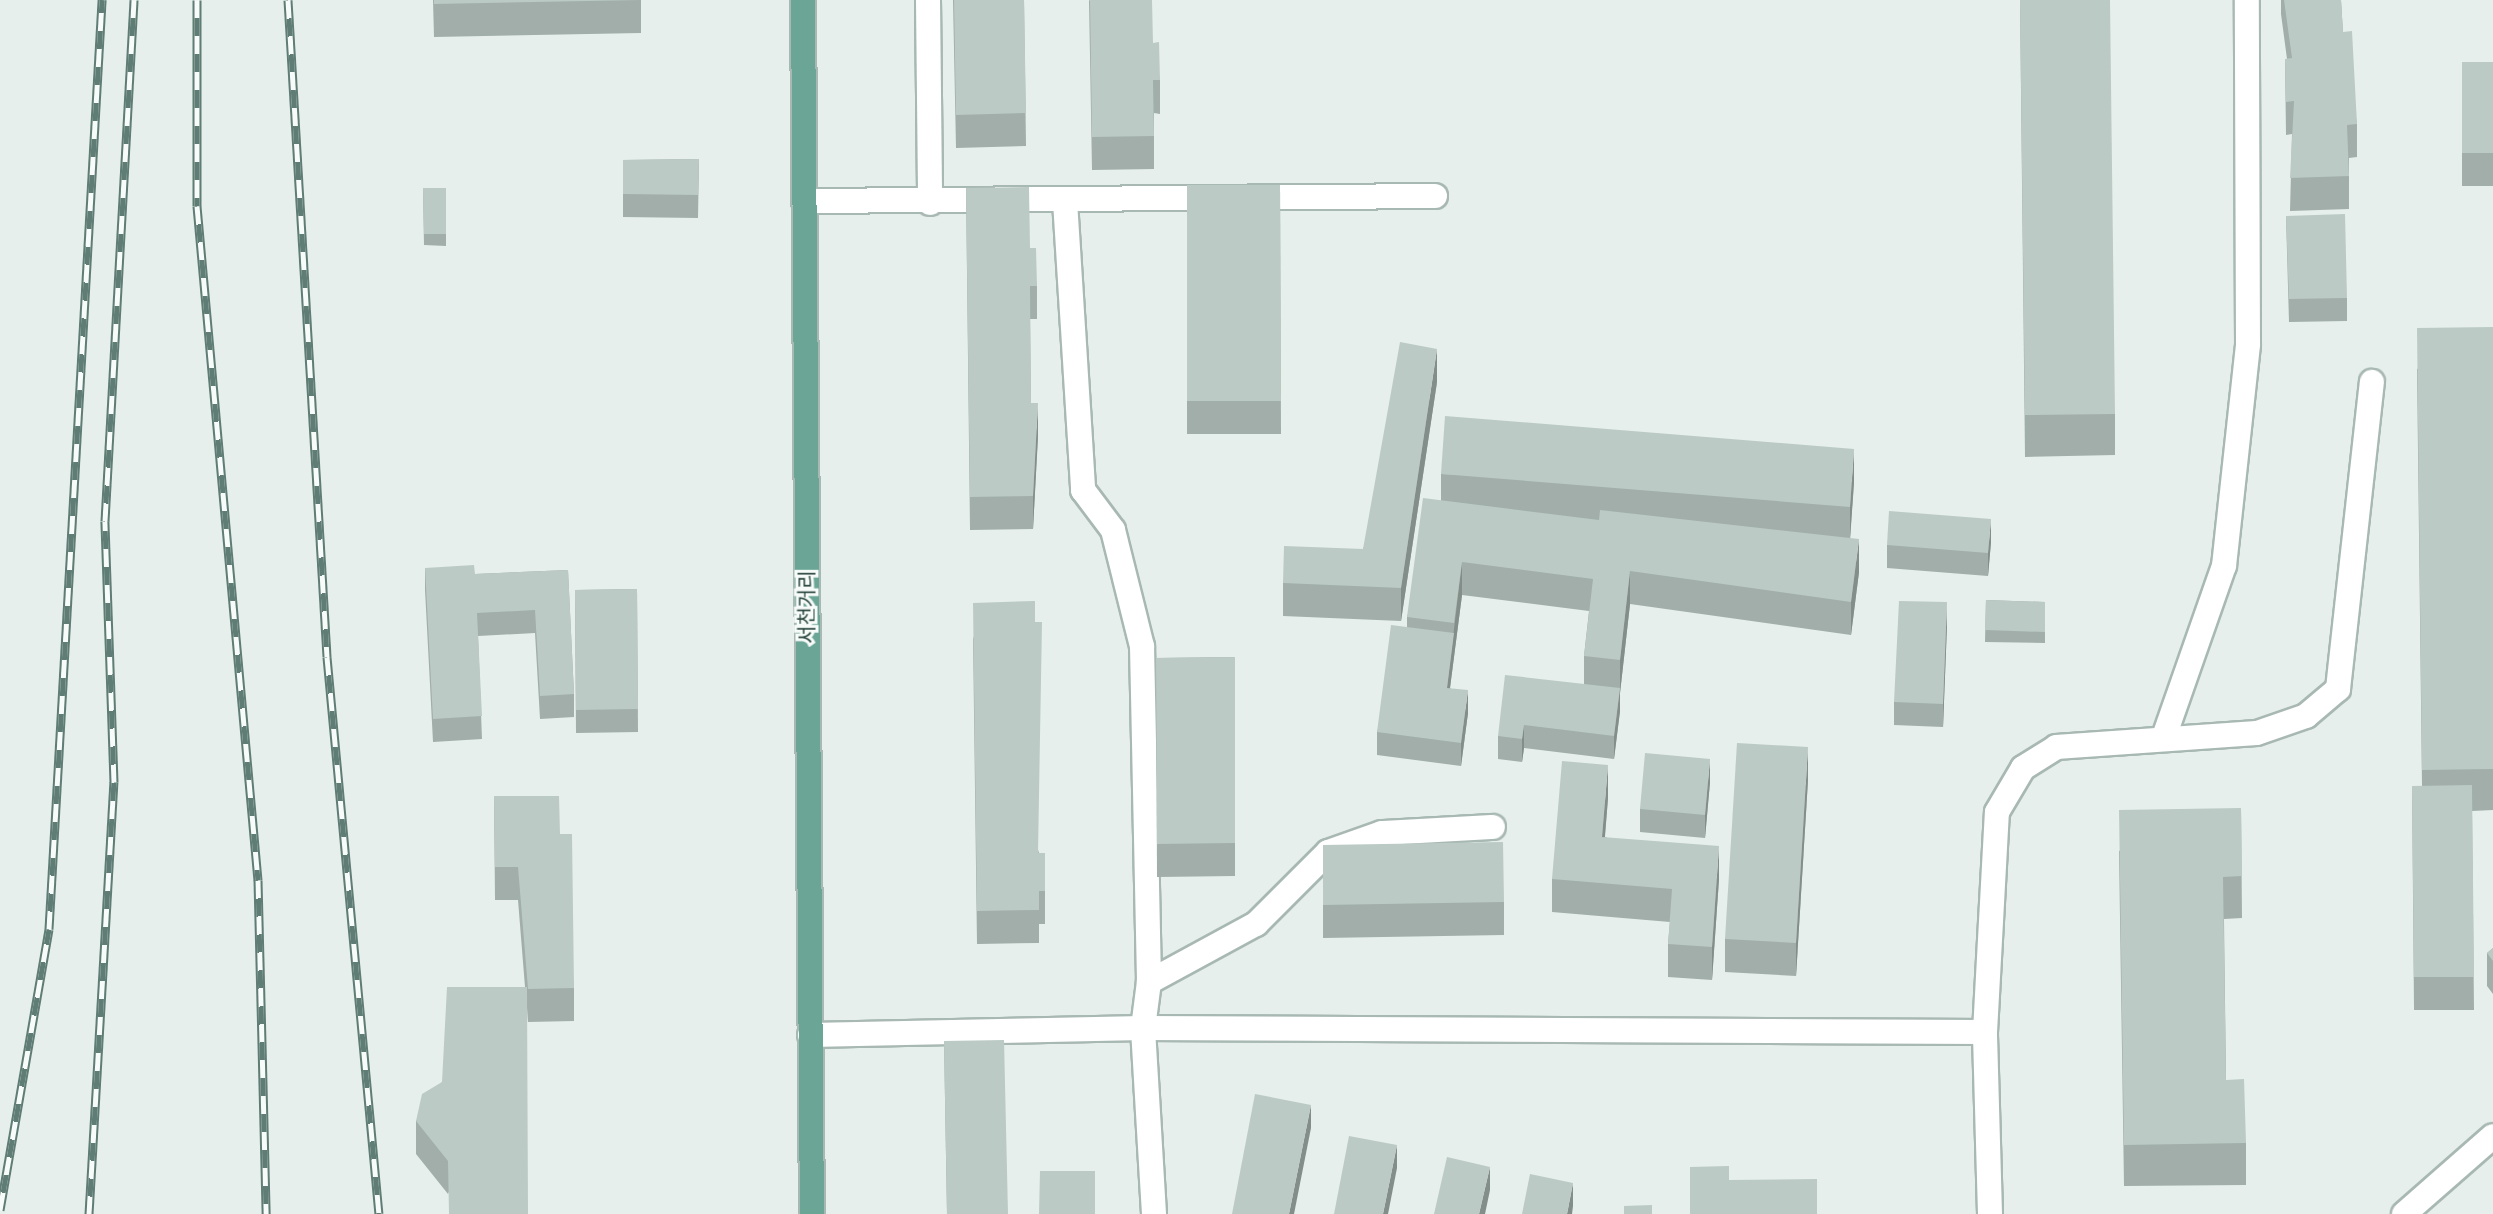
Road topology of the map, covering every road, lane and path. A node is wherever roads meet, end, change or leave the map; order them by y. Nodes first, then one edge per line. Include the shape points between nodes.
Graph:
1 (803, 0) edge
2 (928, 0) edge
3 (2247, 0) edge
4 (1435, 196) dead end
5 (804, 201) junction
6 (1065, 201) junction
7 (930, 203) junction
8 (2372, 382) dead end
9 (2164, 737) junction
10 (1493, 827) dead end
11 (1149, 982) junction
12 (1143, 1028) junction
13 (1985, 1032) junction
14 (810, 1035) junction
15 (2493, 1136) edge
16 (812, 1214) edge
17 (1154, 1214) edge
18 (1990, 1214) edge
19 (2404, 1214) edge

1 - 5 main road, 서천거리
2 - 7 street
3 - 9 street via 2248,344 2226,550
4 - 6 street
5 - 7 street
5 - 14 main road, 서천거리
6 - 7 street
6 - 11 street via 1083,490 1113,530 1142,646
8 - 9 street via 2338,689 2306,716 2257,733
9 - 13 street via 2056,747 2023,768 1997,812
10 - 11 street via 1382,833 1328,852 1256,924
11 - 12 street
12 - 13 street
12 - 14 street
12 - 17 street
13 - 18 street
14 - 16 main road, 서천거리
15 - 19 street

